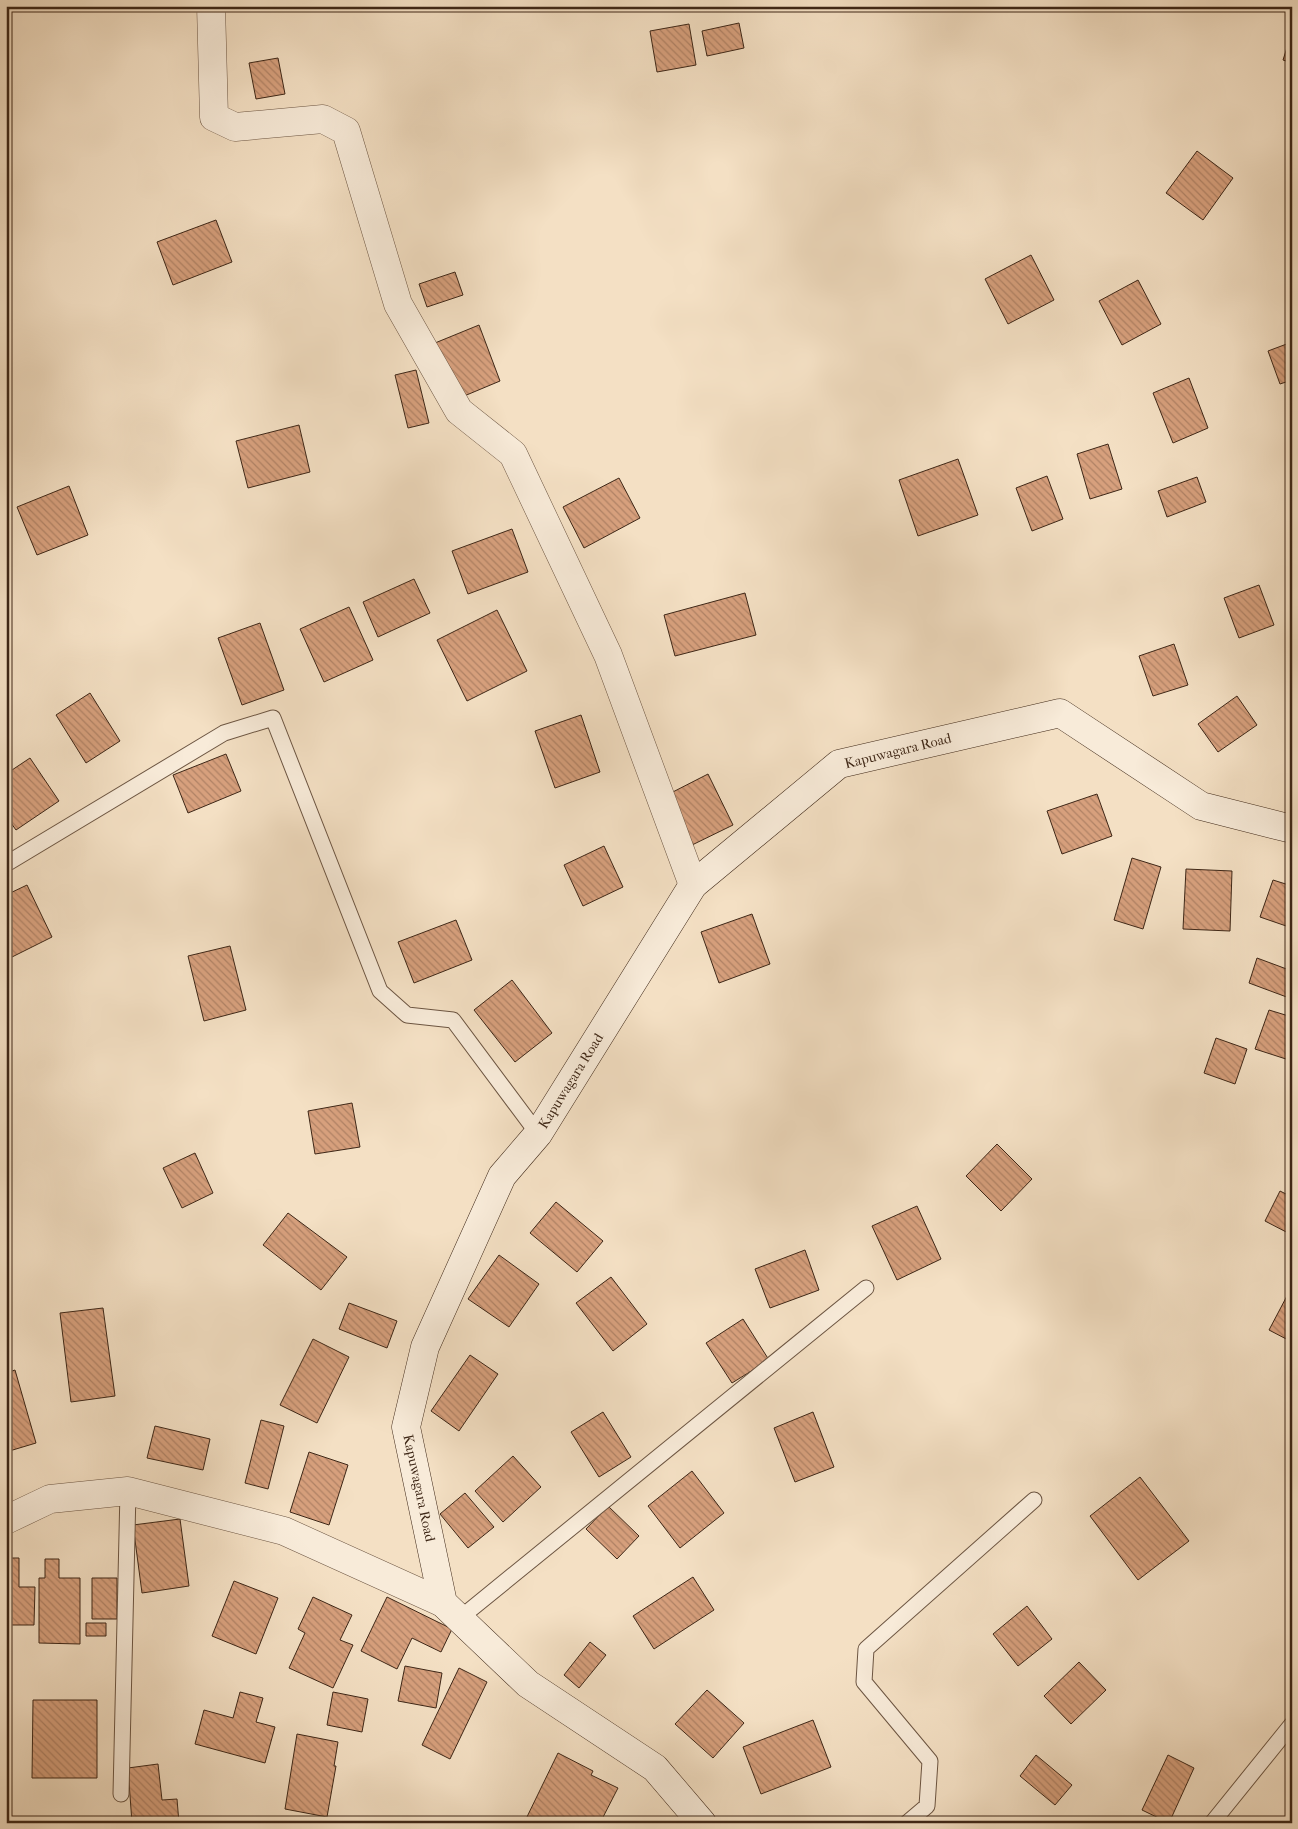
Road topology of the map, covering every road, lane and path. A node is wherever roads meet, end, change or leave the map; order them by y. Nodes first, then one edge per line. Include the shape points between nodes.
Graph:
1 (211, 6) edge
2 (1292, 829) edge
3 (6, 864) edge
4 (693, 885) junction
5 (538, 1134) junction
6 (866, 1288) dead end
7 (128, 1491) junction
8 (1034, 1500) dead end
9 (6, 1520) edge
10 (451, 1611) junction
11 (1292, 1724) edge
12 (121, 1794) dead end
13 (702, 1823) edge
14 (907, 1823) edge
15 (1212, 1823) edge

1 - 4 street via 214,117 236,127 323,119 346,131 398,304 459,411 513,454 608,655
2 - 4 street, Kapuwagara Road via 1201,806 1060,713 839,764
3 - 5 lane via 224,733 273,718 380,990 407,1015 453,1020
4 - 5 street, Kapuwagara Road
5 - 10 street, Kapuwagara Road via 502,1176 425,1346 406,1427
6 - 10 lane
7 - 9 street via 50,1499
7 - 10 street via 284,1531
7 - 12 lane
8 - 14 lane via 866,1649 864,1682 930,1761 927,1806
10 - 13 street via 528,1684 656,1768
11 - 15 lane

